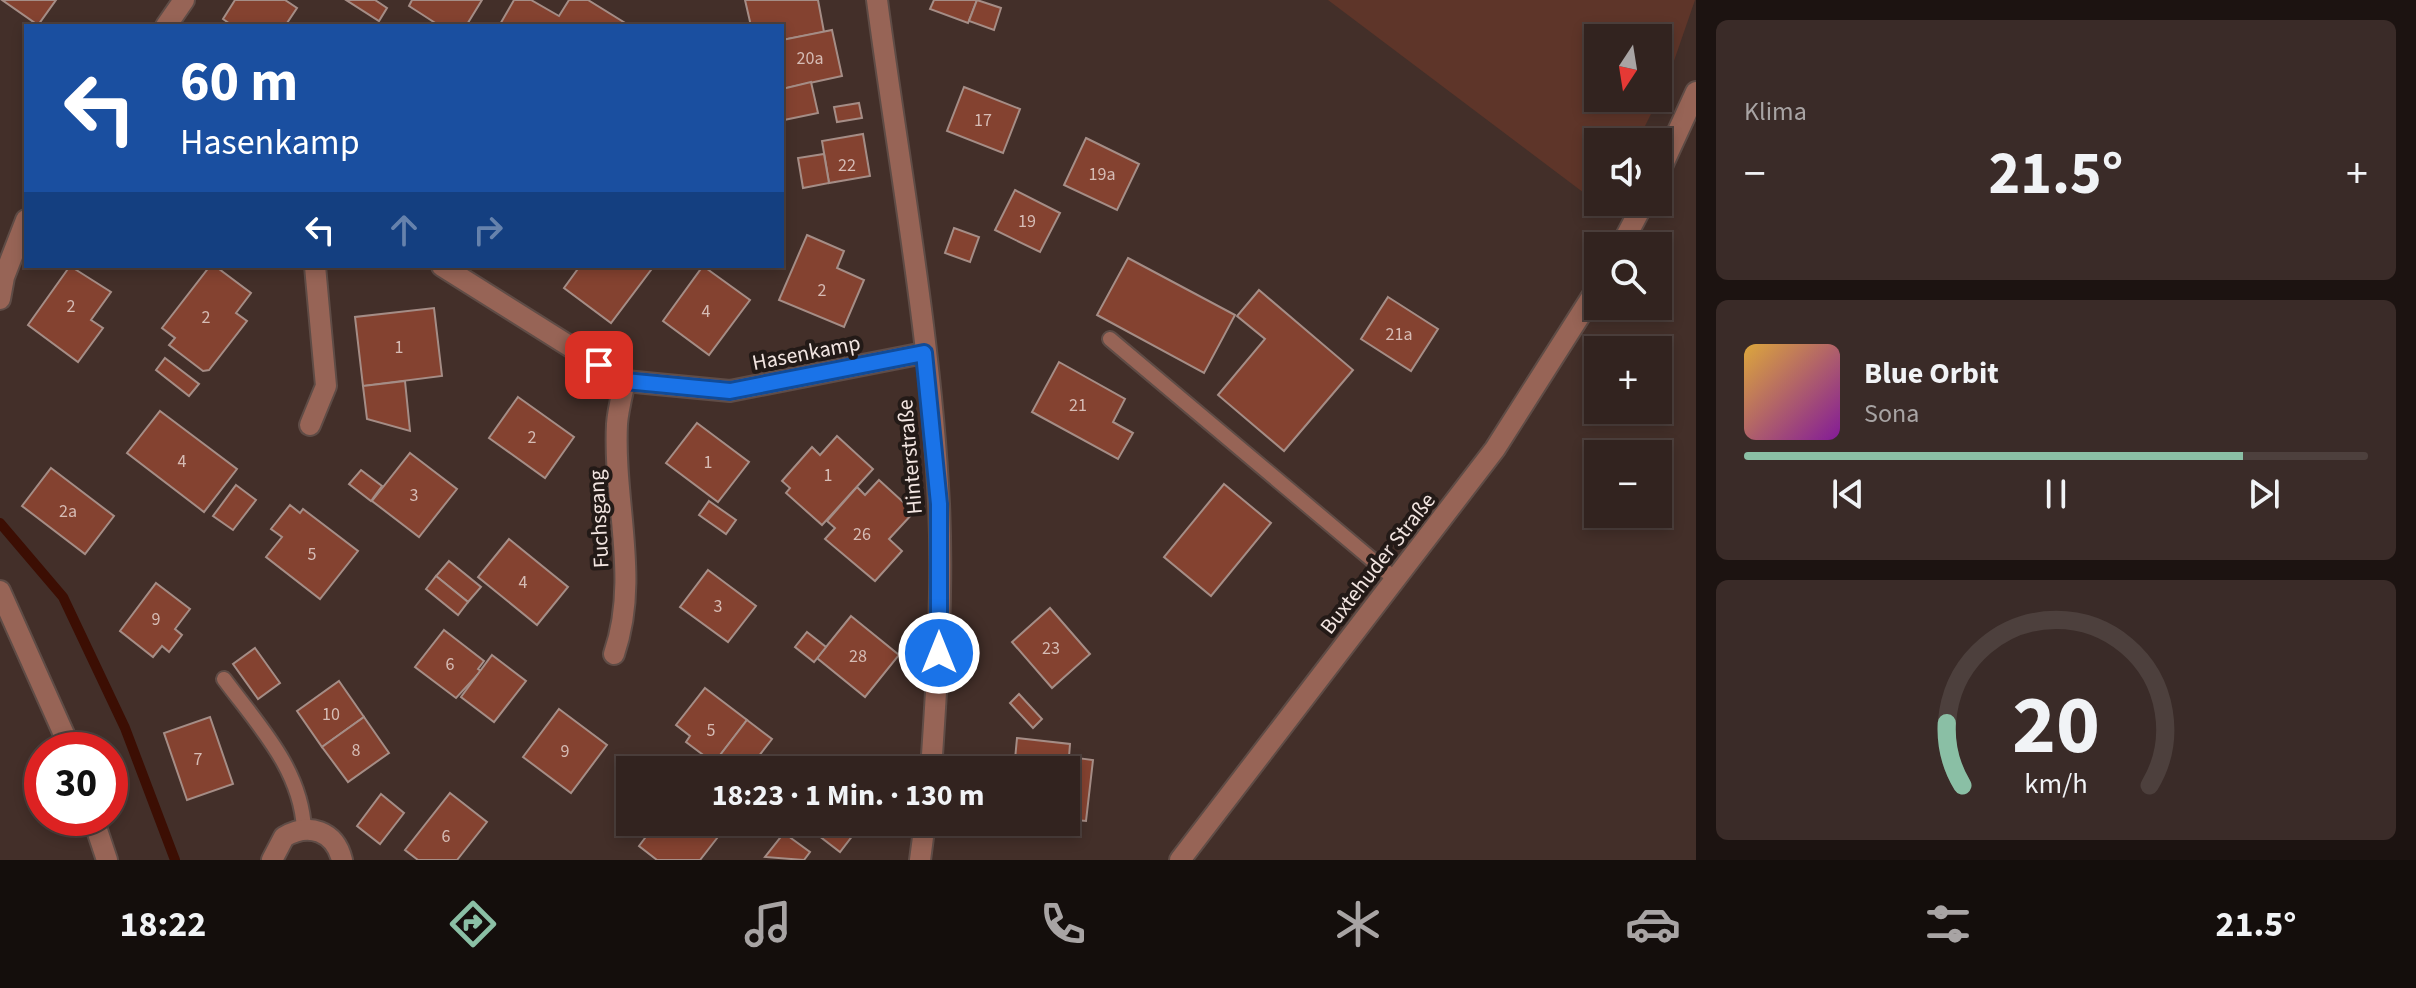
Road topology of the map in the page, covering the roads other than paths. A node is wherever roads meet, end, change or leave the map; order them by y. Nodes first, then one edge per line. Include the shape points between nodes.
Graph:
1 (184, 0) edge
2 (877, 0) edge
3 (167, 24) edge
4 (1696, 92) edge
5 (1692, 114) edge
6 (1672, 150) edge
7 (24, 226) edge
8 (315, 268) edge
9 (445, 268) edge
10 (0, 299) edge
11 (1584, 309) edge
12 (1110, 339) dead end
13 (924, 353) junction
14 (625, 381) junction
15 (310, 425) dead end
16 (1395, 579) junction
17 (0, 591) edge
18 (614, 654) dead end
19 (224, 679) dead end
20 (63, 732) edge
21 (932, 756) edge
22 (304, 829) junction
23 (99, 836) edge
24 (923, 836) edge
25 (107, 860) edge
26 (272, 860) edge
27 (342, 860) edge
28 (920, 860) edge
29 (1180, 860) edge

1 - 3 street
2 - 13 street, Hinterstraße
4 - 5 street
5 - 6 street
7 - 10 street
8 - 15 street via 326,386
9 - 14 street, Hasenkamp
11 - 16 street, Buxtehuder Straße via 1503,437
12 - 16 lane
13 - 14 street, Hasenkamp via 730,391
13 - 21 street, Hinterstraße via 939,504 939,653
14 - 18 street, Fuchsgang via 617,424 625,624
16 - 29 street, Buxtehuder Straße
17 - 20 street
19 - 22 lane via 291,773 303,803
22 - 26 street via 284,837
22 - 27 street via 325,833
23 - 25 street
24 - 28 street

